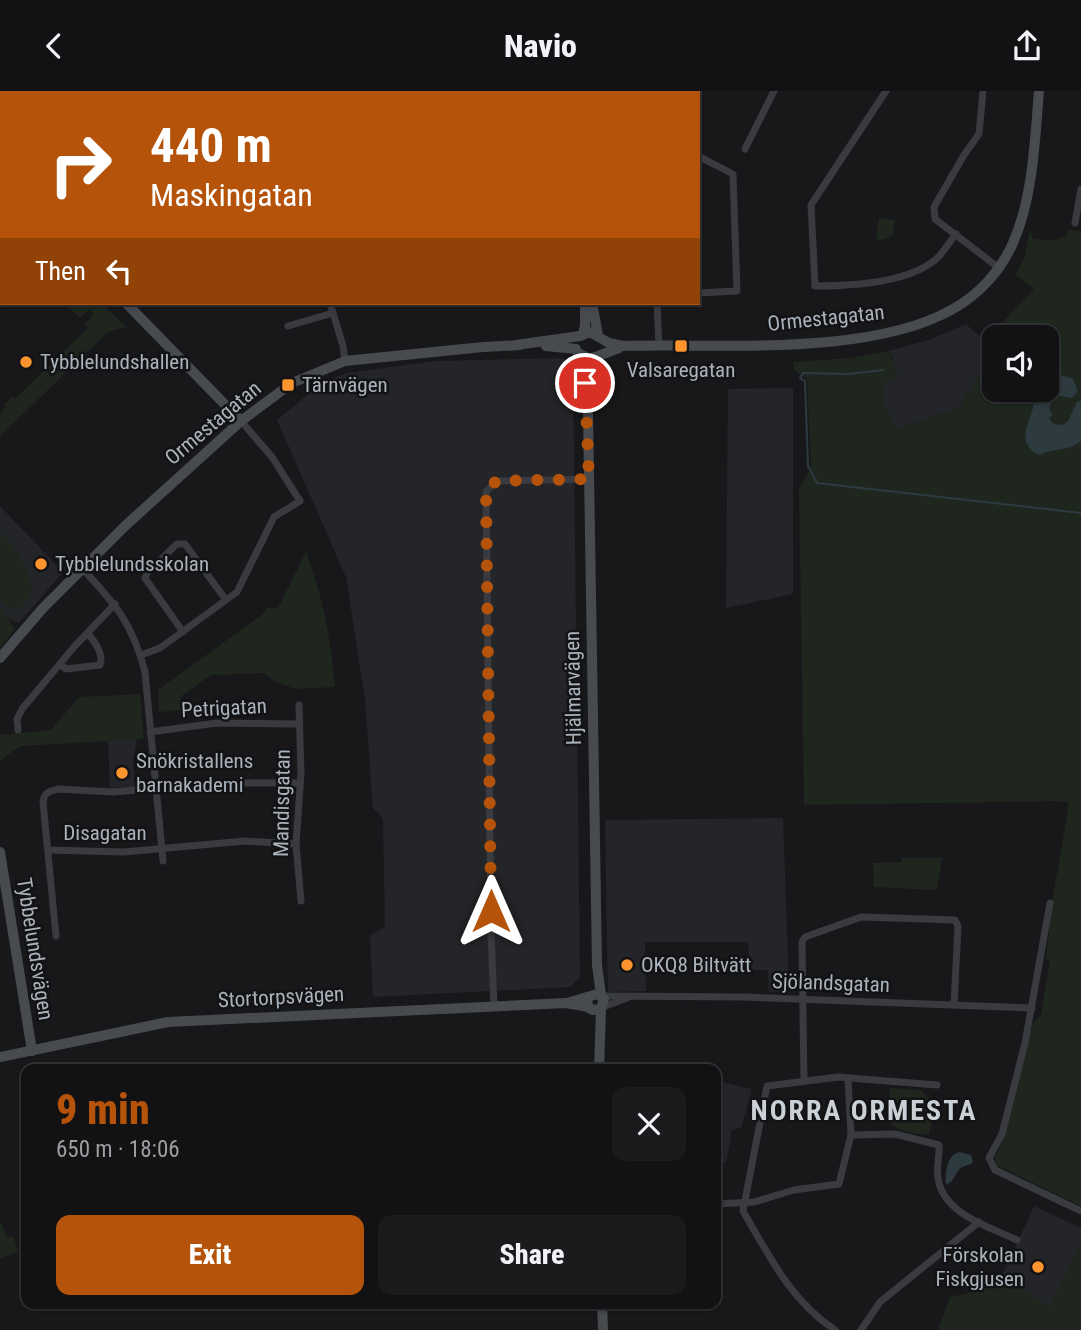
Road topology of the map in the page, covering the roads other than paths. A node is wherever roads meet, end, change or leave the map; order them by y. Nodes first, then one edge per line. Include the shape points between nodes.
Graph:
1 (774, 91) edge
2 (886, 91) edge
3 (983, 91) edge
4 (1039, 91) edge
5 (745, 149) dead end
6 (700, 157) edge
7 (1081, 189) edge
8 (1075, 223) dead end
9 (956, 234) junction
10 (999, 268) junction
11 (700, 293) edge
12 (128, 305) edge
13 (331, 305) edge
14 (585, 305) edge
15 (592, 305) edge
16 (657, 305) edge
17 (333, 313) junction
18 (288, 326) dead end
19 (581, 335) junction
20 (599, 337) junction
21 (516, 345) junction
22 (623, 346) junction
23 (659, 346) junction
24 (578, 352) junction
25 (597, 356) junction
26 (345, 361) junction
27 (588, 411) junction
28 (241, 421) junction
29 (589, 479) junction
30 (82, 568) junction
31 (226, 600) junction
32 (115, 604) junction
33 (183, 632) junction
34 (87, 633) junction
35 (141, 655) junction
36 (0, 658) edge
37 (60, 664) junction
38 (299, 705) dead end
39 (299, 723) junction
40 (18, 730) dead end
41 (150, 732) junction
42 (300, 782) junction
43 (156, 789) junction
44 (296, 844) junction
45 (162, 850) junction
46 (48, 851) junction
47 (0, 852) edge
48 (163, 861) dead end
49 (301, 901) dead end
50 (1050, 902) dead end
51 (56, 936) dead end
52 (803, 999) junction
53 (596, 1002) junction
54 (954, 1005) junction
55 (494, 1006) junction
56 (1032, 1008) junction
57 (32, 1051) junction
58 (0, 1057) edge
59 (599, 1064) edge
60 (848, 1079) junction
61 (804, 1081) junction
62 (937, 1086) dead end
63 (851, 1135) junction
64 (744, 1202) junction
65 (721, 1204) edge
66 (1081, 1211) edge
67 (979, 1222) junction
68 (1017, 1240) dead end
69 (602, 1309) edge
70 (603, 1330) edge
71 (835, 1330) edge
72 (861, 1330) edge

1 - 5 street
2 - 9 street via 811,205 815,286 879,282 923,267 937,259
3 - 9 street via 979,134 934,207 935,219
4 - 10 street, Ormestagatan via 1026,197 1014,240
6 - 11 street via 733,174 737,291
7 - 8 street
9 - 10 street
10 - 23 street, Ormestagatan via 952,310 884,333 821,342
12 - 28 street
13 - 17 street
14 - 19 street
15 - 20 street
16 - 23 street
17 - 18 street
17 - 26 street
19 - 20 street via 590,332
19 - 21 street, Ormestagatan
19 - 24 street via 576,342
20 - 22 street, Ormestagatan
20 - 25 street via 602,348
21 - 24 street, Ormestagatan via 564,346
21 - 26 street, Ormestagatan
22 - 23 street, Ormestagatan
22 - 25 street, Ormestagatan
24 - 25 street via 587,359
24 - 27 street, Hjälmarvägen
25 - 27 street, Hjälmarvägen
26 - 28 street, Ormestagatan via 292,383
27 - 29 street, Hjälmarvägen
28 - 30 street, Ormestagatan
28 - 31 street via 300,501 274,517 238,590
29 - 53 street, Hjälmarvägen
29 - 55 street via 496,481 486,492
30 - 32 street
30 - 36 street, Ormestagatan
31 - 33 street
31 - 33 street via 185,544 177,544 145,578
32 - 34 street
32 - 35 street
33 - 35 street via 158,650
34 - 37 street
34 - 37 street via 101,657 100,665 66,669
35 - 41 street
37 - 40 street via 22,709
38 - 39 street, Mandisgatan
39 - 41 street, Petrigatan via 217,723
39 - 42 street, Mandisgatan
41 - 43 street
42 - 43 street via 225,782
42 - 44 street, Mandisgatan
43 - 45 street
43 - 46 street via 48,792 43,802
44 - 45 street, Disagatan via 245,841
44 - 49 street, Mandisgatan
45 - 46 street, Disagatan
45 - 48 street
46 - 51 street
47 - 57 street, Tybbelundsvägen
50 - 56 street
52 - 53 street, Sjölandsgatan via 699,996
52 - 54 street, Sjölandsgatan
52 - 54 street via 805,937 861,916 948,919 958,926
52 - 61 street
53 - 55 street, Stortorpsvägen
53 - 59 street, Hjälmarvägen
54 - 56 street, Sjölandsgatan
55 - 57 street, Stortorpsvägen via 168,1022
56 - 66 street via 1004,1125 989,1163
57 - 58 street, Stortorpsvägen
60 - 61 street
60 - 62 street
60 - 63 street
61 - 64 street via 767,1086
63 - 64 street via 839,1184
63 - 67 street via 895,1134 939,1145 937,1175 942,1193 958,1210
64 - 65 street
64 - 71 street via 743,1211 781,1276 808,1311
67 - 68 street
67 - 72 street via 880,1303
69 - 70 street

